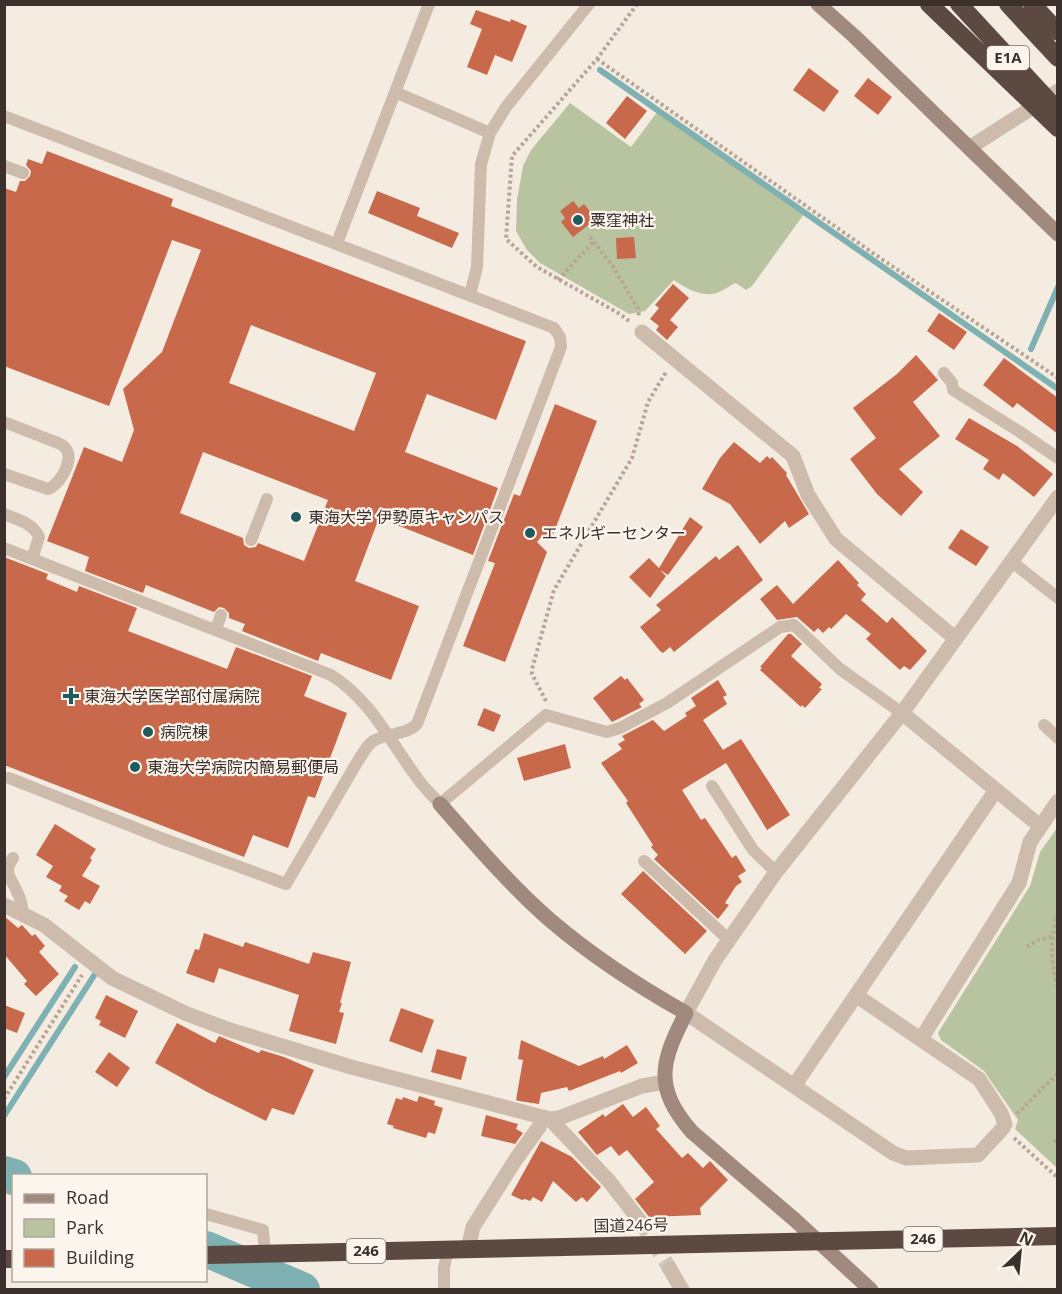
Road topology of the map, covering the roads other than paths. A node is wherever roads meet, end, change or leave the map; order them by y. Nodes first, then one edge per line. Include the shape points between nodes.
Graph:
1 (429, 4) edge
2 (589, 4) edge
3 (818, 4) edge
4 (929, 4) edge
5 (959, 4) edge
6 (1008, 4) edge
7 (1032, 4) edge
8 (1058, 32) edge
9 (1058, 58) edge
10 (1058, 91) edge
11 (395, 92) junction
12 (1058, 111) edge
13 (4, 116) edge
14 (1058, 128) edge
15 (490, 133) junction
16 (969, 148) junction
17 (4, 166) edge
18 (23, 173) dead end
19 (1058, 234) edge
20 (336, 243) junction
21 (470, 295) junction
22 (642, 332) road end
23 (944, 373) dead end
24 (4, 422) edge
25 (1058, 458) edge
26 (4, 474) edge
27 (1058, 497) edge
28 (267, 499) dead end
29 (4, 514) edge
30 (251, 540) dead end
31 (4, 548) edge
32 (32, 559) junction
33 (1011, 562) junction
34 (1058, 598) edge
35 (221, 615) dead end
36 (216, 629) junction
37 (956, 639) junction
38 (902, 713) junction
39 (1044, 725) dead end
40 (388, 736) junction
41 (1058, 738) edge
42 (9, 778) dead end
43 (712, 786) dead end
44 (996, 790) junction
45 (1058, 801) edge
46 (440, 804) junction
47 (1040, 826) junction
48 (13, 858) dead end
49 (645, 861) dead end
50 (776, 872) junction
51 (4, 905) edge
52 (23, 913) junction
53 (728, 939) junction
54 (857, 996) junction
55 (686, 1013) junction
56 (921, 1039) junction
57 (665, 1082) junction
58 (794, 1086) junction
59 (546, 1118) junction
60 (207, 1214) edge
61 (640, 1221) tunnel mouth
62 (1058, 1236) edge
63 (817, 1241) junction
64 (468, 1249) junction
65 (448, 1250) junction
66 (265, 1253) junction
67 (207, 1255) edge
68 (670, 1269) tunnel mouth
69 (444, 1290) edge
70 (682, 1290) edge
71 (870, 1290) edge

1 - 11 lane
2 - 15 lane via 506,107
3 - 16 street
4 - 14 highway, bridge
5 - 12 highway, E1A, bridge
6 - 9 highway, E1A
7 - 8 highway
10 - 16 street
11 - 15 lane
11 - 20 lane
13 - 20 lane
15 - 21 lane via 481,164 477,267
16 - 19 street
17 - 18 lane
20 - 21 lane
21 - 40 lane via 554,328 561,347 417,724 411,730
22 - 37 street via 794,456 808,495 836,539
23 - 25 lane via 953,390
24 - 26 lane via 58,442 68,453 60,481 48,489
27 - 33 street
28 - 30 lane
29 - 32 lane via 36,530 39,537
31 - 32 lane
32 - 36 lane
33 - 34 lane
33 - 37 street
35 - 36 lane
36 - 40 lane via 331,675 358,695
37 - 38 street
38 - 44 street
38 - 46 lane via 840,669 794,626 780,627 667,703 620,728 607,732 546,715
38 - 50 street
39 - 41 lane
40 - 42 lane via 375,740 359,759 286,884
40 - 46 lane
43 - 50 lane via 753,850
44 - 47 street
44 - 54 street
45 - 47 street
46 - 55 street via 549,918 612,968
47 - 56 street via 1030,842 1019,883
48 - 52 lane via 7,873
49 - 53 lane
50 - 53 street
51 - 52 street
52 - 59 street via 112,978 187,1014 351,1067
53 - 55 street
54 - 56 street
54 - 58 street
55 - 57 street via 665,1060
55 - 58 street
56 - 58 street via 979,1079 1001,1113 1008,1129 1003,1128 978,1155 906,1158
57 - 59 street via 642,1086 558,1118
57 - 63 street via 673,1104 692,1132
59 - 61 street via 609,1181
59 - 64 street via 473,1227
60 - 66 lane via 263,1230
62 - 63 highway, 国道246号 / 246
63 - 64 highway, 国道246号 / 246
63 - 71 street
64 - 65 highway, 国道246号 / 246
65 - 66 highway, 国道246号 / 246
65 - 69 lane
66 - 67 highway, 国道246号 / 246
68 - 70 street

